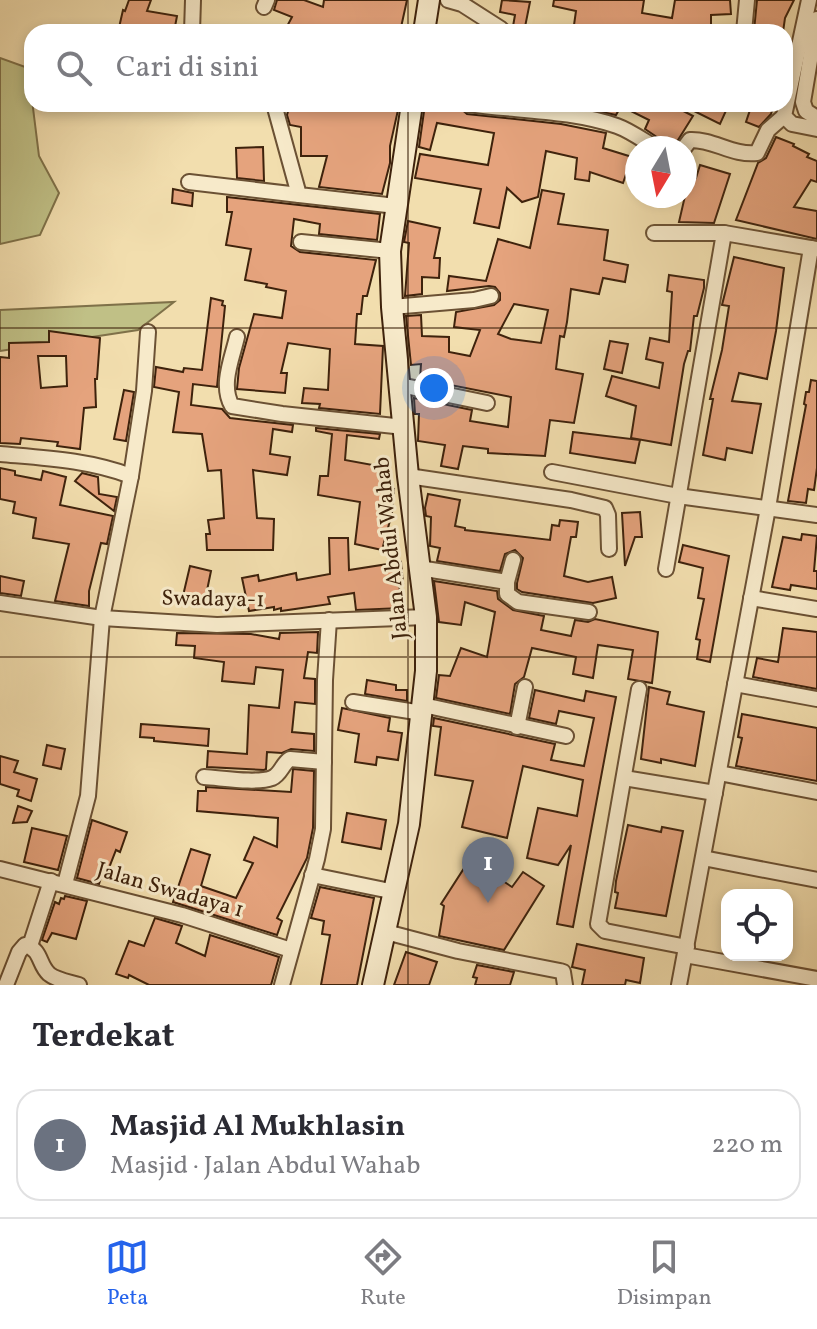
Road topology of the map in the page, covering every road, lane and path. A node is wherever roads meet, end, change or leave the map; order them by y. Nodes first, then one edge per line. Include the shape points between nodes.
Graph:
1 (193, 0) edge
2 (429, 0) edge
3 (448, 0) edge
4 (747, 0) edge
5 (809, 0) edge
6 (817, 19) edge
7 (192, 24) edge
8 (425, 24) edge
9 (493, 24) edge
10 (745, 24) edge
11 (793, 74) edge
12 (276, 112) edge
13 (411, 112) edge
14 (548, 112) edge
15 (785, 112) edge
16 (784, 116) junction
17 (817, 118) edge
18 (817, 129) edge
19 (634, 136) edge
20 (697, 140) edge
21 (189, 182) dead end
22 (299, 195) junction
23 (396, 206) junction
24 (654, 233) dead end
25 (724, 233) junction
26 (301, 242) dead end
27 (814, 248) edge
28 (390, 251) junction
29 (491, 296) dead end
30 (392, 307) junction
31 (148, 332) dead end
32 (237, 337) dead end
33 (400, 385) junction
34 (487, 403) dead end
35 (404, 427) junction
36 (0, 454) edge
37 (552, 472) dead end
38 (131, 476) junction
39 (408, 476) junction
40 (678, 496) junction
41 (768, 508) junction
42 (817, 515) edge
43 (609, 549) dead end
44 (513, 560) dead end
45 (419, 568) junction
46 (666, 569) dead end
47 (507, 582) junction
48 (751, 598) junction
49 (0, 603) edge
50 (817, 609) edge
51 (589, 612) dead end
52 (426, 617) junction
53 (102, 618) junction
54 (341, 620) junction
55 (735, 684) junction
56 (525, 687) dead end
57 (639, 689) dead end
58 (817, 699) edge
59 (353, 702) dead end
60 (422, 709) junction
61 (517, 727) junction
62 (566, 736) dead end
63 (324, 762) junction
64 (719, 773) junction
65 (204, 777) dead end
66 (624, 778) junction
67 (817, 792) edge
68 (715, 793) junction
69 (703, 858) junction
70 (0, 869) edge
71 (312, 875) junction
72 (817, 880) edge
73 (58, 883) junction
74 (395, 892) junction
75 (386, 932) junction
76 (30, 946) junction
77 (291, 950) junction
78 (686, 951) junction
79 (817, 979) edge
80 (6, 985) edge
81 (79, 985) edge
82 (282, 985) edge
83 (373, 985) edge
84 (565, 985) edge
85 (679, 985) edge

1 - 7 street
2 - 8 street
3 - 9 street
4 - 10 street
5 - 11 street
6 - 17 street via 803,102
12 - 22 street
13 - 23 street, Jalan Abdul Wahab
14 - 19 street via 618,127
15 - 16 street
16 - 18 street via 792,124
16 - 20 street via 771,126 757,153
21 - 22 street
22 - 23 street
23 - 28 street, Jalan Abdul Wahab
24 - 25 street
25 - 27 street
25 - 40 street
26 - 28 street
27 - 41 street
28 - 30 street, Jalan Abdul Wahab
29 - 30 street
30 - 33 street, Jalan Abdul Wahab
31 - 38 street
32 - 35 street via 226,395 232,406
33 - 34 street
33 - 35 street, Jalan Abdul Wahab
35 - 39 street, Jalan Abdul Wahab
36 - 38 street via 82,461
37 - 40 street
38 - 53 street
39 - 43 street via 605,508
39 - 45 street, Jalan Abdul Wahab
40 - 41 street
40 - 46 street
41 - 42 street
41 - 48 street
44 - 47 street
45 - 47 street
45 - 52 street, Jalan Abdul Wahab
47 - 51 street via 507,594 518,602
48 - 50 street
48 - 55 street
49 - 53 street, Swadaya-1
52 - 54 street, Swadaya-1
52 - 60 street, Jalan Abdul Wahab
53 - 54 street, Swadaya-1 via 217,625
53 - 73 street via 88,796
54 - 63 street
55 - 58 street
55 - 64 street
56 - 61 street
57 - 66 street
59 - 60 street
60 - 61 street
60 - 74 street, Jalan Abdul Wahab
61 - 62 street
63 - 65 street via 290,759 268,779
63 - 71 street via 324,816
64 - 67 street
64 - 68 street
66 - 68 street
66 - 78 street via 598,924 605,931
68 - 69 street
69 - 72 street
69 - 78 street
70 - 73 street, Jalan Swadaya 1
71 - 74 street
71 - 77 street
73 - 76 street
73 - 77 street, Jalan Swadaya 1
74 - 75 street, Jalan Abdul Wahab
75 - 83 street, Jalan Abdul Wahab
75 - 84 street via 560,971
76 - 80 street via 19,952
76 - 81 street via 52,977
77 - 82 street
78 - 79 street
78 - 85 street

